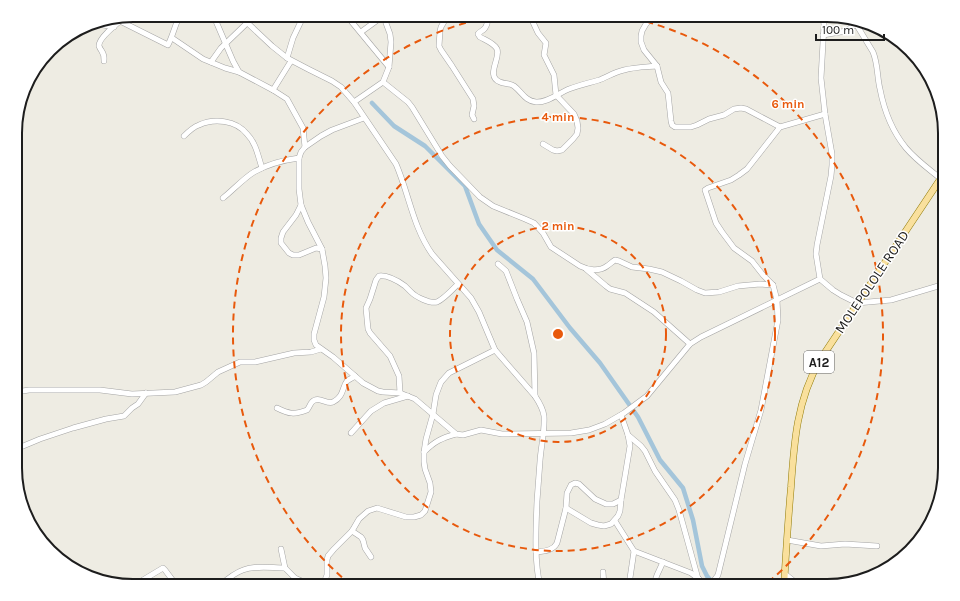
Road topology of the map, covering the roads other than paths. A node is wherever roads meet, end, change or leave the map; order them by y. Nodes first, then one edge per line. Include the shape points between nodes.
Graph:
1 (176, 22) edge
2 (216, 22) edge
3 (301, 22) edge
4 (352, 22) edge
5 (375, 22) edge
6 (385, 22) edge
7 (444, 22) edge
8 (487, 22) edge
9 (533, 22) edge
10 (648, 22) edge
11 (824, 22) edge
12 (118, 23) edge
13 (123, 23) edge
14 (248, 23) joint
15 (107, 26) edge
16 (854, 26) edge
17 (114, 27) junction
18 (858, 27) edge
19 (361, 32) junction
20 (823, 34) junction
21 (172, 38) junction
22 (226, 43) junction
23 (289, 59) junction
24 (104, 61) dead end
25 (211, 62) junction
26 (657, 66) junction
27 (389, 67) junction
28 (239, 72) junction
29 (382, 82) junction
30 (273, 90) junction
31 (556, 95) junction
32 (354, 102) junction
33 (825, 114) junction
34 (364, 118) junction
35 (474, 119) dead end
36 (780, 126) junction
37 (184, 136) dead end
38 (543, 144) dead end
39 (305, 147) junction
40 (299, 158) junction
41 (262, 168) junction
42 (938, 176) edge
43 (938, 183) edge
44 (936, 186) joint
45 (223, 198) dead end
46 (301, 205) junction
47 (322, 249) junction
48 (498, 264) dead end
49 (585, 269) junction
50 (820, 279) junction
51 (458, 284) junction
52 (773, 284) junction
53 (938, 286) edge
54 (777, 300) junction
55 (858, 303) junction
56 (690, 344) junction
57 (321, 349) junction
58 (495, 350) junction
59 (355, 376) junction
60 (22, 391) edge
61 (146, 393) junction
62 (400, 393) junction
63 (408, 396) junction
64 (535, 396) junction
65 (277, 408) dead end
66 (433, 414) junction
67 (623, 414) junction
68 (351, 433) dead end
69 (456, 434) junction
70 (543, 434) junction
71 (628, 435) junction
72 (22, 446) edge
73 (424, 452) junction
74 (621, 500) junction
75 (566, 508) junction
76 (615, 521) junction
77 (352, 531) junction
78 (787, 540) junction
79 (877, 546) dead end
80 (281, 549) dead end
81 (634, 551) junction
82 (536, 552) junction
83 (371, 557) dead end
84 (663, 562) junction
85 (285, 568) junction
86 (603, 572) dead end
87 (785, 574) junction
88 (145, 579) edge
89 (172, 579) edge
90 (228, 579) edge
91 (297, 579) edge
92 (325, 579) edge
93 (539, 579) edge
94 (604, 579) edge
95 (630, 579) edge
96 (656, 579) edge
97 (699, 579) joint
98 (715, 579) edge
99 (785, 579) edge
100 (791, 579) edge

1 - 21 street
2 - 22 street
3 - 23 street via 293,38
4 - 19 street
5 - 19 street
6 - 27 street via 391,42
7 - 35 street via 439,46 473,99
8 - 31 street via 478,34 498,50 494,73 497,81 514,86 530,101 542,102
9 - 31 street via 546,43 544,55 554,74
10 - 26 street via 642,31 641,42
11 - 20 street
12 - 17 street
13 - 21 street via 168,45
14 - 22 street
14 - 23 street
15 - 17 street
16 - 20 street via 846,31
17 - 24 street via 99,44
18 - 42 street via 874,52 879,87 893,129 906,148
19 - 27 street
20 - 33 street via 821,78
21 - 25 street
22 - 25 street
22 - 28 street
23 - 30 street
23 - 32 street via 332,81
25 - 28 street
26 - 31 street via 623,70
26 - 36 street via 661,82 668,93 671,122 675,127 691,127 741,108
27 - 29 street
28 - 30 street
29 - 32 street
29 - 49 street via 408,102 442,156 480,197 493,206 534,224 554,250
30 - 39 street via 287,99 303,128
31 - 38 street via 574,114 577,134 562,150 553,150
32 - 34 street
33 - 36 street
33 - 50 street via 832,165 816,254
34 - 39 street via 332,130
34 - 51 street via 396,164 419,231 428,248
36 - 52 street via 747,169 731,180 705,190 716,223 722,232 734,248 752,261
37 - 41 street via 199,125 210,122 222,121 234,125 247,133 251,139
39 - 40 street
40 - 41 street
40 - 46 street
41 - 45 street
43 - 44 main road, MOLEPOLOLE ROAD / A12
44 - 55 main road, MOLEPOLOLE ROAD / A12
46 - 47 street
46 - 47 street via 283,232 281,243 293,255 316,248
47 - 57 street via 326,278 324,297 314,334 316,345
48 - 64 street via 506,271 527,322 534,353
49 - 52 street via 601,269 615,260 632,267 662,272 705,293 738,286
49 - 56 street via 610,289 625,293 654,312
50 - 54 street
50 - 55 street via 833,290
51 - 58 street via 476,305
51 - 62 street via 437,302 432,302 412,294 404,285 387,277 379,276 376,280 366,308 368,329 390,356 398,376
52 - 54 street
53 - 55 street via 891,300
54 - 56 street
54 - 98 street via 778,320 761,410
55 - 78 main road, MOLEPOLOLE ROAD / A12 via 820,360 804,395 793,455
56 - 67 street via 651,391
57 - 59 street
57 - 61 street via 255,362 240,362 195,387 175,392
58 - 64 street
58 - 66 street via 458,368 444,378 436,395
59 - 62 street via 378,391
59 - 65 street via 347,382 341,395 333,402 314,400 307,410 289,414
60 - 61 street via 100,390 130,394
61 - 72 street via 124,416 73,428
62 - 63 street
63 - 66 street
63 - 68 street via 384,403 371,411
64 - 70 street via 543,411
66 - 69 street
66 - 73 street
67 - 70 street via 589,430
67 - 71 street
69 - 70 street via 481,430 502,434
69 - 73 street via 439,439
70 - 82 street
71 - 74 street via 630,446
71 - 97 street via 642,446 675,500
73 - 77 street via 431,492 426,511 421,515 406,517 374,508 359,519
74 - 75 street via 606,504 579,484 575,484 571,485 567,493
74 - 76 street via 620,511
75 - 76 street via 598,525 604,526
75 - 82 street via 556,546
76 - 81 street
77 - 83 street via 363,540
77 - 92 street via 328,556
78 - 79 street via 821,546
78 - 87 main road, MOLEPOLOLE ROAD / A12
80 - 85 street
81 - 84 street
81 - 95 street
82 - 93 street
84 - 96 street
84 - 97 street
85 - 90 street via 258,567 242,570
85 - 91 street
86 - 94 street
87 - 99 main road, MOLEPOLOLE ROAD / A12
87 - 100 street
88 - 89 street via 163,568

